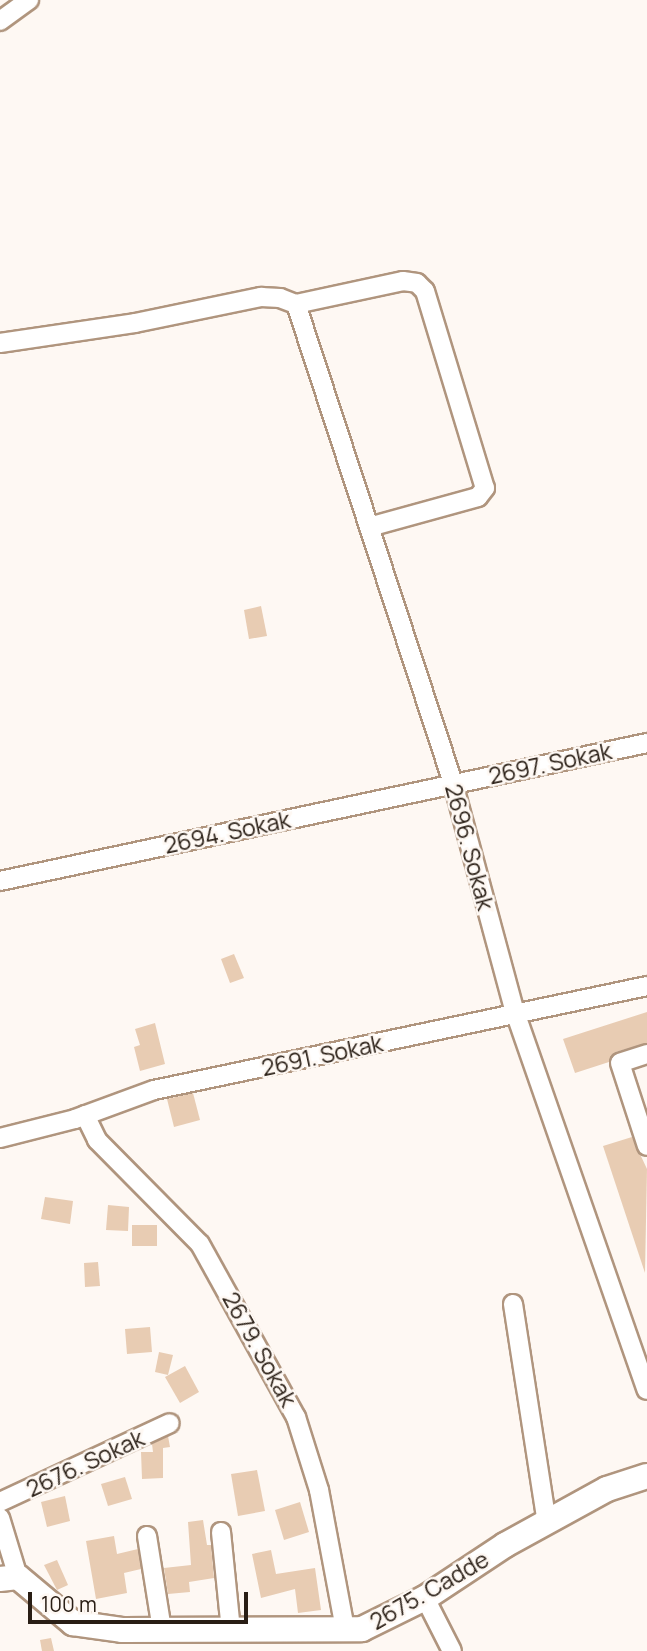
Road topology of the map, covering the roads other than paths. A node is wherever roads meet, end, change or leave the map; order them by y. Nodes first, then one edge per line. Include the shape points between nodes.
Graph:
1 (29, 0) edge
2 (0, 21) edge
3 (296, 304) junction
4 (0, 343) edge
5 (369, 527) junction
6 (647, 743) edge
7 (453, 783) junction
8 (0, 881) edge
9 (647, 986) edge
10 (515, 1012) junction
11 (647, 1054) edge
12 (85, 1115) junction
13 (0, 1138) edge
14 (647, 1146) edge
15 (513, 1304) dead end
16 (647, 1390) edge
17 (170, 1423) dead end
18 (647, 1476) edge
19 (0, 1503) edge
20 (0, 1518) edge
21 (547, 1523) junction
22 (221, 1532) dead end
23 (147, 1536) dead end
24 (4, 1544) edge
25 (9, 1578) edge
26 (425, 1598) junction
27 (345, 1629) junction
28 (162, 1630) junction
29 (231, 1631) junction
30 (452, 1651) edge

1 - 2 street
3 - 4 street via 261,297 135,323
3 - 5 street, 2696. Sokak
3 - 5 street via 408,281 425,291 485,488 478,498
5 - 7 street, 2696. Sokak
6 - 7 street, 2697. Sokak
7 - 8 street, 2694. Sokak
7 - 10 street, 2696. Sokak
9 - 10 street, 2691. Sokak
10 - 12 street, 2691. Sokak via 154,1090
10 - 16 street, 2696. Sokak
11 - 14 street via 620,1063
12 - 13 street, 2691. Sokak
12 - 27 street, 2679. Sokak via 97,1140 200,1244 296,1417 318,1490
15 - 21 street
17 - 19 street, 2676. Sokak
18 - 21 street, 2675. Cadde via 607,1489
20 - 24 street
21 - 26 street, 2675. Cadde
22 - 29 street
23 - 28 street
24 - 25 street
25 - 28 street, 2675. Cadde via 73,1623
26 - 27 street, 2675. Cadde via 362,1629
26 - 30 street
27 - 29 street, 2675. Cadde
28 - 29 street, 2675. Cadde

